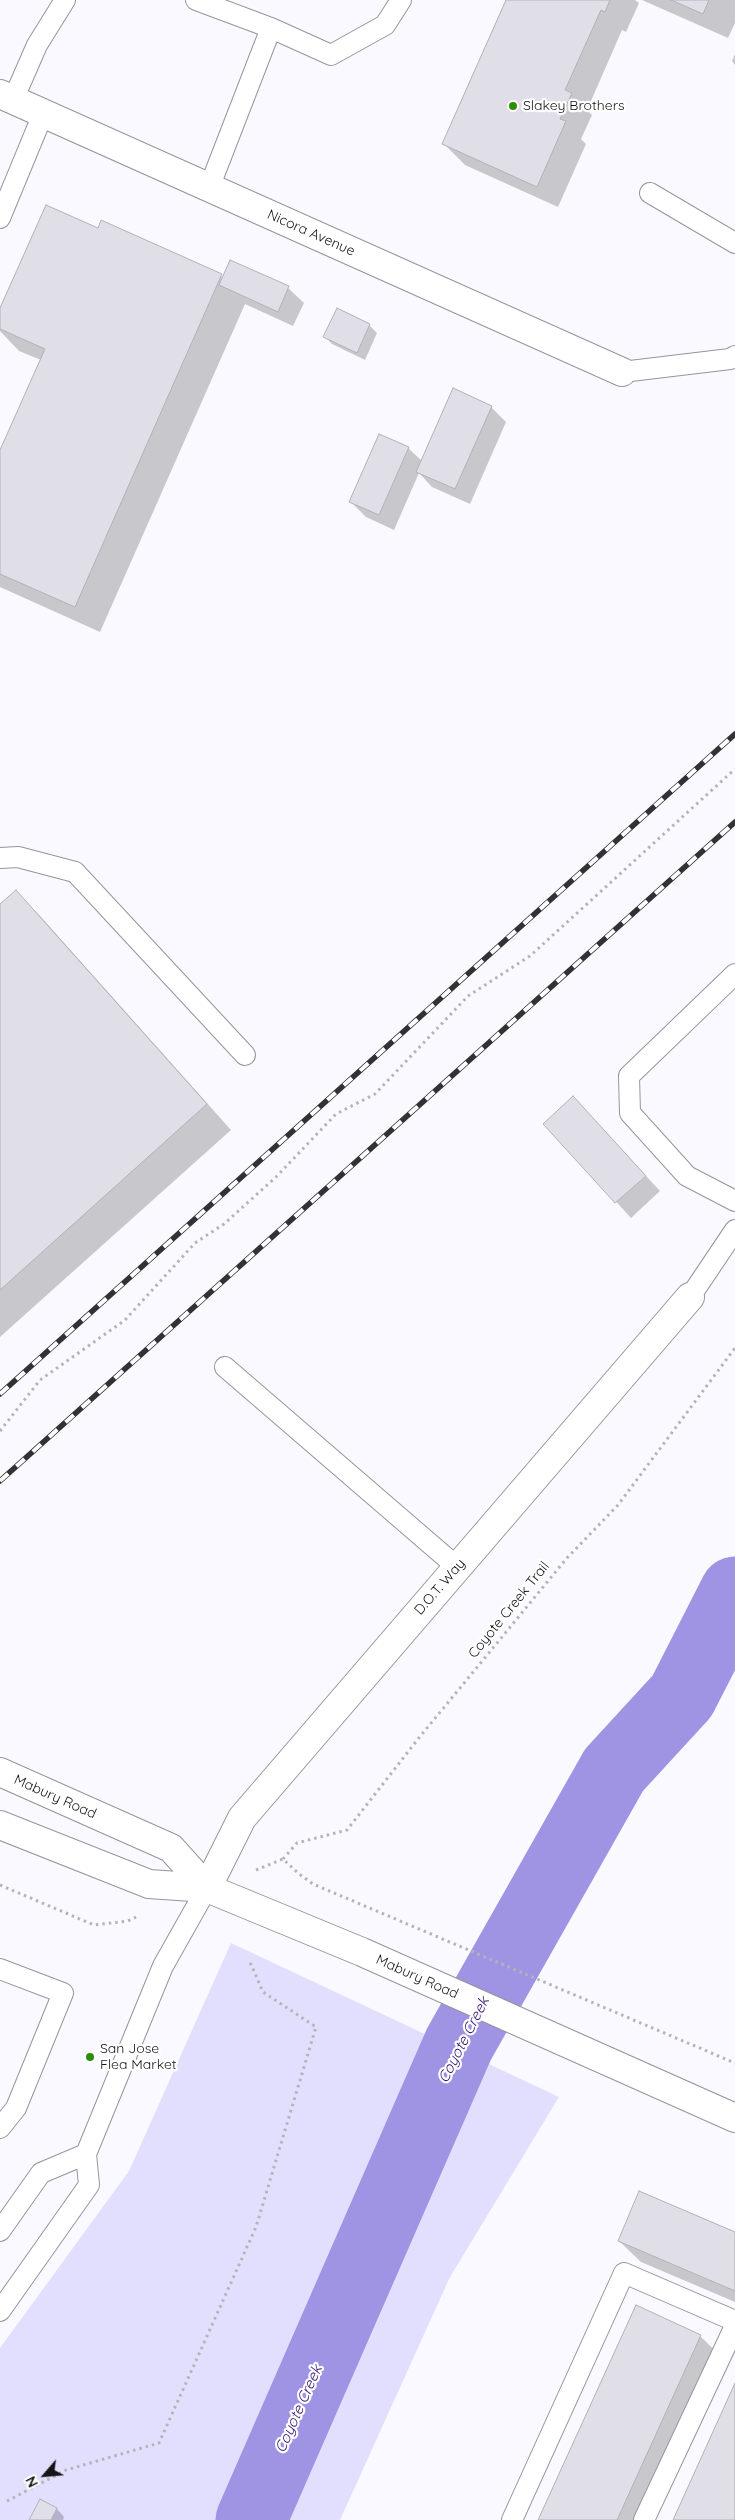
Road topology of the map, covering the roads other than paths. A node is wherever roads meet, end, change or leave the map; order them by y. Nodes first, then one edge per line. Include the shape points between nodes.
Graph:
1 (65, 0) edge
2 (196, 0) edge
3 (401, 0) edge
4 (271, 28) junction
5 (7, 97) edge
6 (43, 114) junction
7 (209, 188) junction
8 (650, 193) dead end
9 (0, 218) edge
10 (735, 243) edge
11 (735, 356) edge
12 (622, 372) joint
13 (0, 858) edge
14 (735, 974) edge
15 (245, 1055) dead end
16 (735, 1201) edge
17 (735, 1230) edge
18 (690, 1297) joint
19 (225, 1367) dead end
20 (458, 1567) junction
21 (0, 1772) edge
22 (0, 1825) edge
23 (207, 1888) junction
24 (0, 1969) edge
25 (735, 2118) edge
26 (0, 2128) edge
27 (86, 2154) junction
28 (0, 2231) edge
29 (0, 2310) edge
30 (735, 2321) edge
31 (735, 2326) edge
32 (512, 2520) edge
33 (644, 2520) edge

1 - 5 lane
2 - 4 lane
3 - 4 lane via 385,25 331,54
4 - 7 lane
5 - 6 street, Nicora Avenue
6 - 7 street, Nicora Avenue
6 - 9 lane
7 - 12 street, Nicora Avenue
8 - 10 lane
11 - 12 lane
13 - 15 lane via 18,858 75,872
14 - 16 lane via 629,1076 630,1113 687,1176
17 - 18 lane
18 - 20 street, D.O.T. Way
19 - 20 lane
20 - 23 street, D.O.T. Way via 242,1818
21 - 23 street, Mabury Road via 170,1848
22 - 23 street, Mabury Road via 149,1884
23 - 25 street, Mabury Road via 362,1952
23 - 27 lane via 163,1966
24 - 26 lane via 63,1993 16,2108
27 - 28 lane via 41,2173
27 - 29 lane via 89,2185
30 - 32 lane via 624,2273
31 - 33 lane

